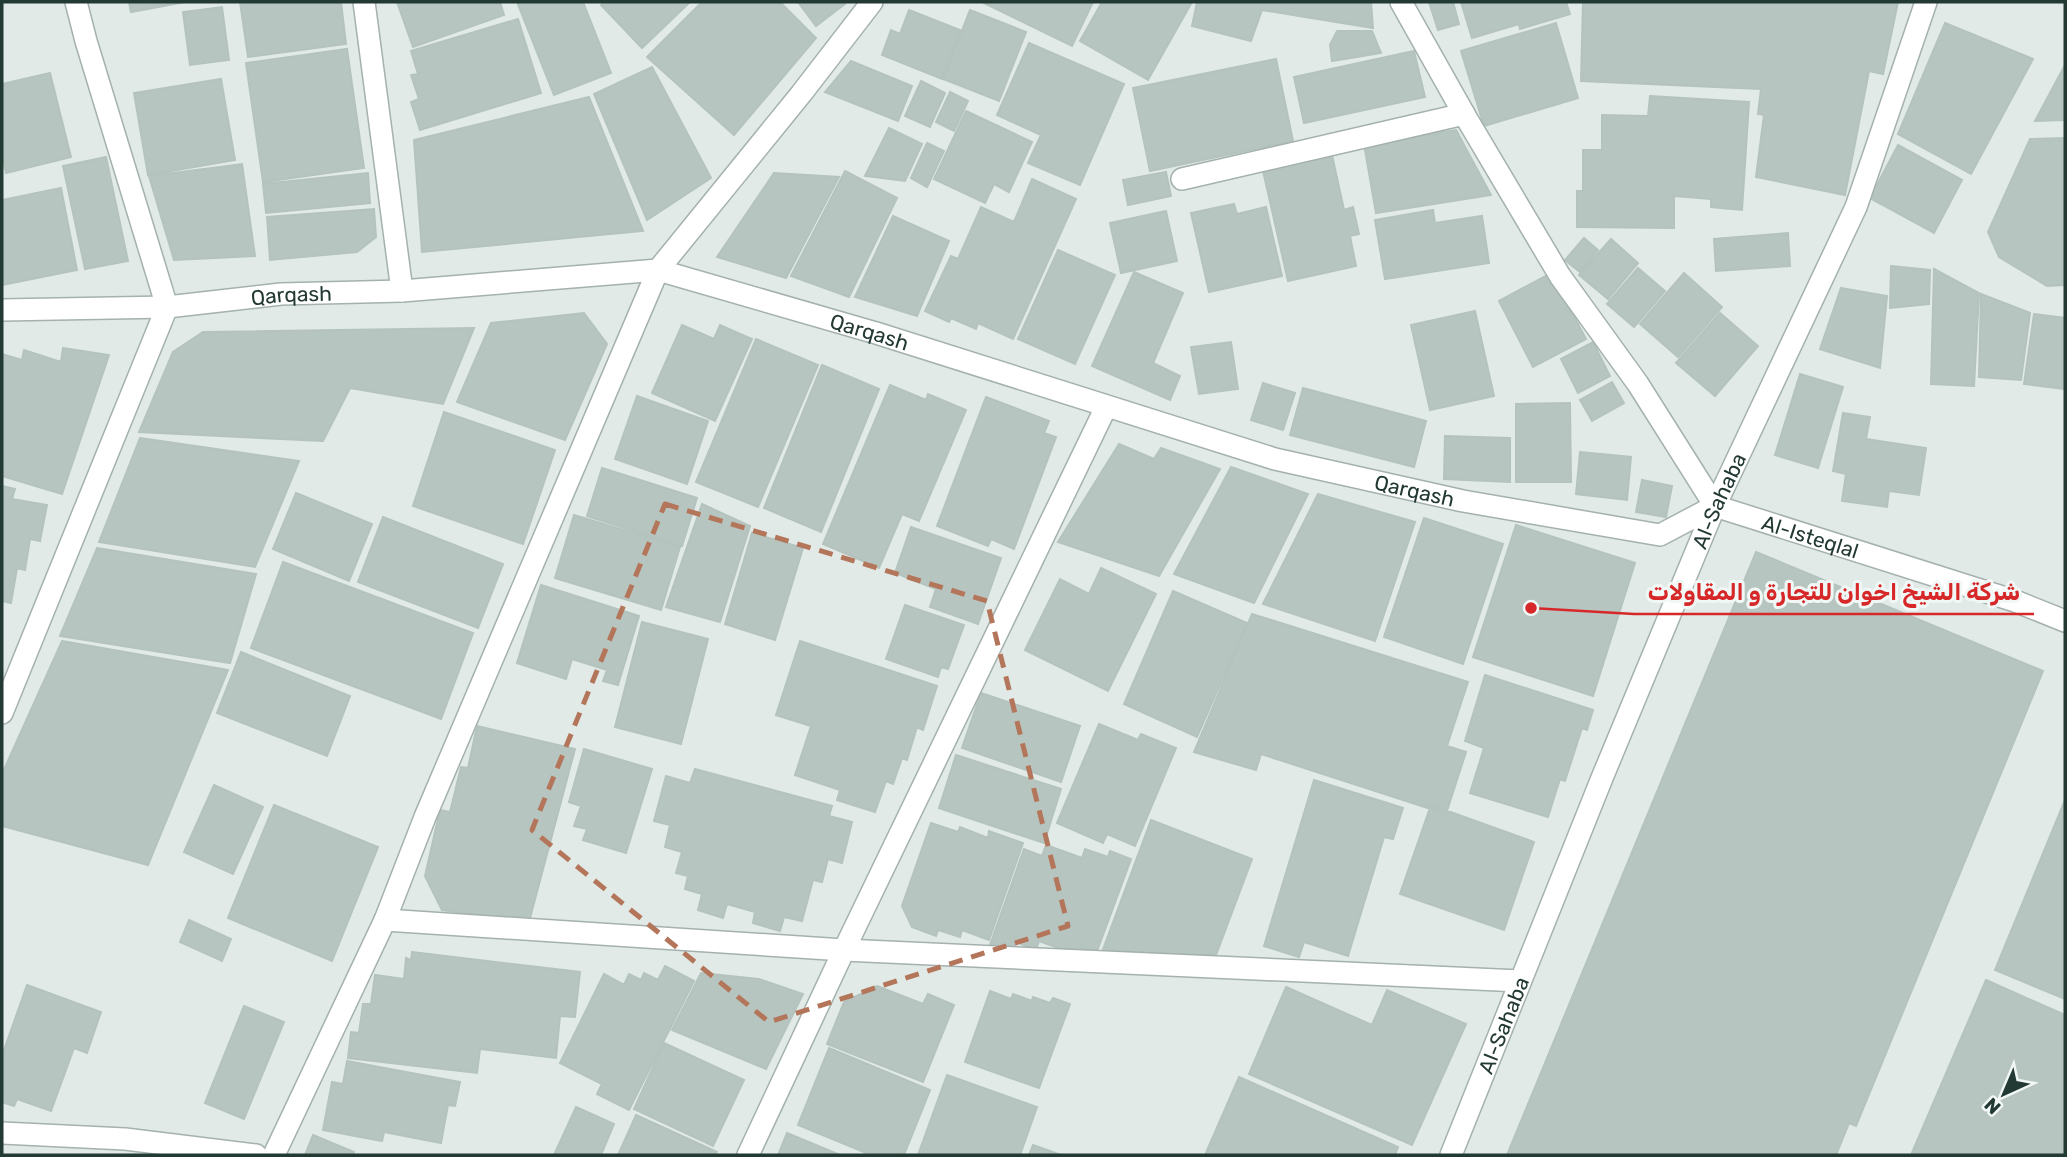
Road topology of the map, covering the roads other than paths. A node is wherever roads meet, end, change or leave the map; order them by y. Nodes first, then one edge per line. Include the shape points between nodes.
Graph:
1 (76, 2) edge
2 (364, 2) edge
3 (872, 2) edge
4 (1401, 2) edge
5 (1926, 2) edge
6 (1464, 114) junction
7 (1182, 179) dead end
8 (657, 270) junction
9 (402, 291) junction
10 (167, 307) junction
11 (2, 310) edge
12 (1106, 407) junction
13 (1715, 506) junction
14 (2065, 621) edge
15 (2, 713) edge
16 (386, 920) junction
17 (844, 950) junction
18 (1520, 981) junction
19 (2, 1133) edge
20 (257, 1155) edge
21 (274, 1155) edge
22 (748, 1155) edge
23 (1451, 1155) edge

1 - 10 street
2 - 9 street
3 - 8 street
4 - 6 street
5 - 13 street, Al-Sahaba via 1856,207
6 - 7 street
6 - 13 street via 1560,276 1638,384
8 - 9 street, Qarqash
8 - 12 street, Qarqash via 876,332
8 - 16 street via 425,817
9 - 10 street, Qarqash via 282,295
10 - 11 street, Qarqash
10 - 15 street
12 - 13 street, Qarqash via 1275,459 1463,501 1660,535
12 - 17 street
13 - 14 street, Al-Isteqlal
13 - 18 street, Al-Sahaba
16 - 17 street
16 - 21 street
17 - 18 street
17 - 22 street
18 - 23 street, Al-Sahaba
19 - 20 street via 125,1139

